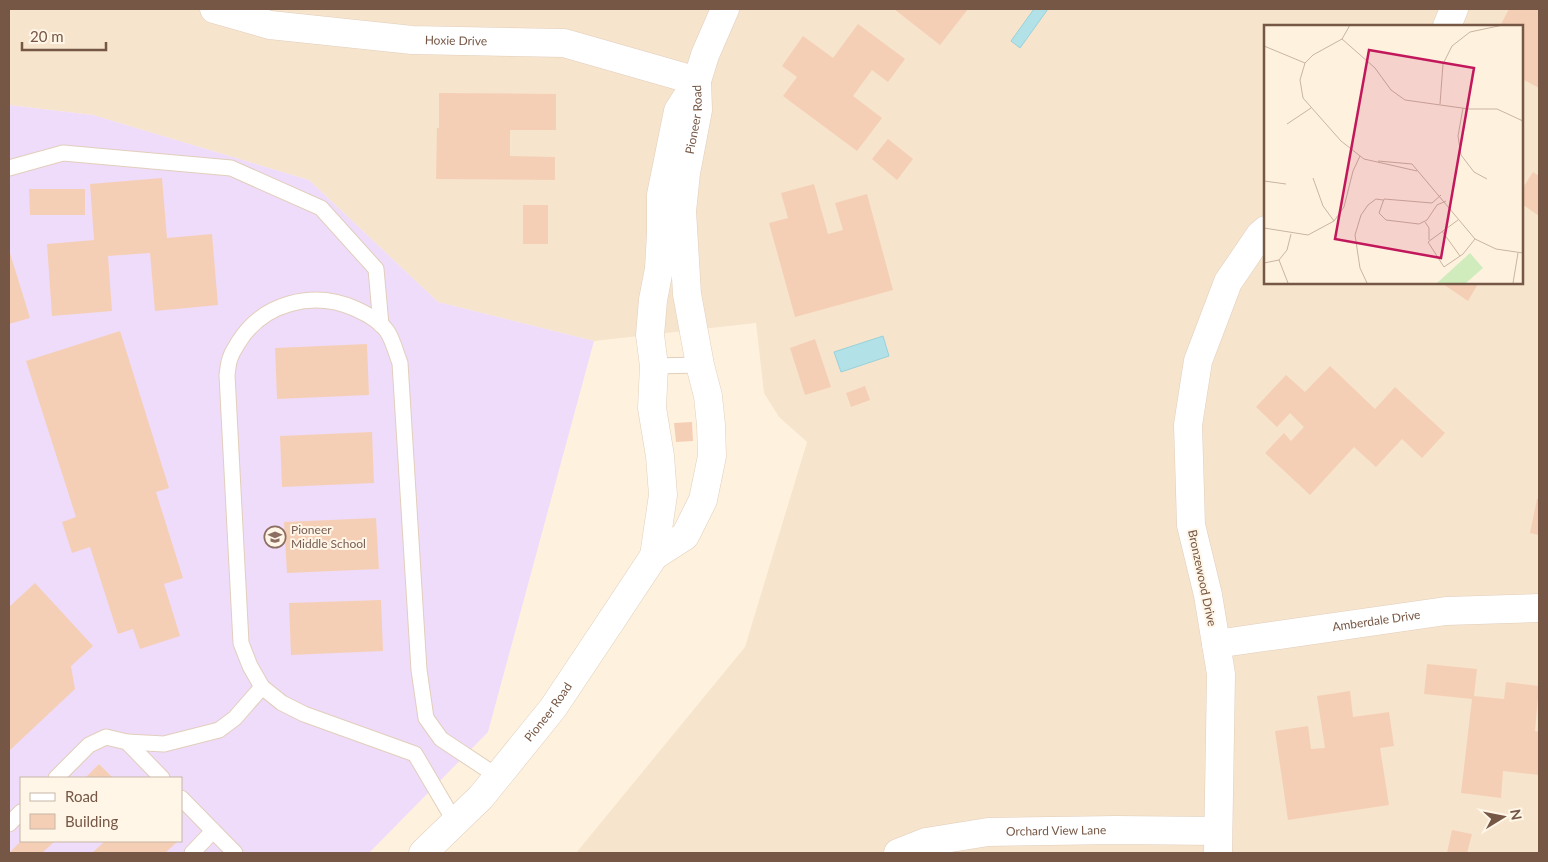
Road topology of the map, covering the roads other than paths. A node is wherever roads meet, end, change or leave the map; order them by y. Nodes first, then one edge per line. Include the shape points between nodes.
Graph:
1 (214, 9) edge
2 (725, 9) edge
3 (1454, 9) edge
4 (1447, 25) edge
5 (697, 81) junction
6 (9, 168) edge
7 (1264, 232) edge
8 (381, 325) junction
9 (700, 365) junction
10 (654, 366) junction
11 (654, 556) junction
12 (1539, 608) edge
13 (1216, 644) junction
14 (262, 687) junction
15 (128, 742) junction
16 (497, 776) junction
17 (57, 777) edge
18 (161, 777) edge
19 (182, 799) edge
20 (20, 813) edge
21 (456, 822) junction
22 (9, 824) edge
23 (214, 832) junction
24 (1218, 842) edge
25 (192, 853) edge
26 (235, 853) edge
27 (423, 853) edge
28 (898, 853) edge

1 - 5 street, Hoxie Drive via 270,25 412,40 564,43
2 - 5 street
3 - 4 street
5 - 9 street, Pioneer Road via 698,110 682,211 687,294
5 - 10 street, Pioneer Road via 678,111 661,195 659,269 650,335
6 - 8 lane via 63,153 232,168 321,208 376,269
7 - 13 street, Bronzewood Drive via 1228,282 1198,361 1188,425 1191,525
8 - 14 lane via 370,315 347,304 318,299 295,302 271,311 251,326 230,356 227,375 241,643
8 - 16 lane via 387,331 400,363 419,670 426,718 441,738
9 - 10 lane
9 - 11 street, Pioneer Road via 708,396 712,456 703,500 686,536
10 - 11 street, Pioneer Road via 652,408 663,495
11 - 16 street, Pioneer Road via 553,708
12 - 13 street, Amberdale Drive via 1446,611
13 - 24 street, Bronzewood Drive via 1221,674
14 - 15 lane via 220,730 164,744
14 - 21 lane via 282,703 304,714 415,754
15 - 17 lane via 106,736 89,745
15 - 18 lane
16 - 21 street, Pioneer Road
19 - 23 lane
20 - 22 lane
21 - 27 street, Pioneer Road
23 - 25 lane
23 - 26 lane
24 - 28 street, Orchard View Lane via 1116,830 988,832 926,842

